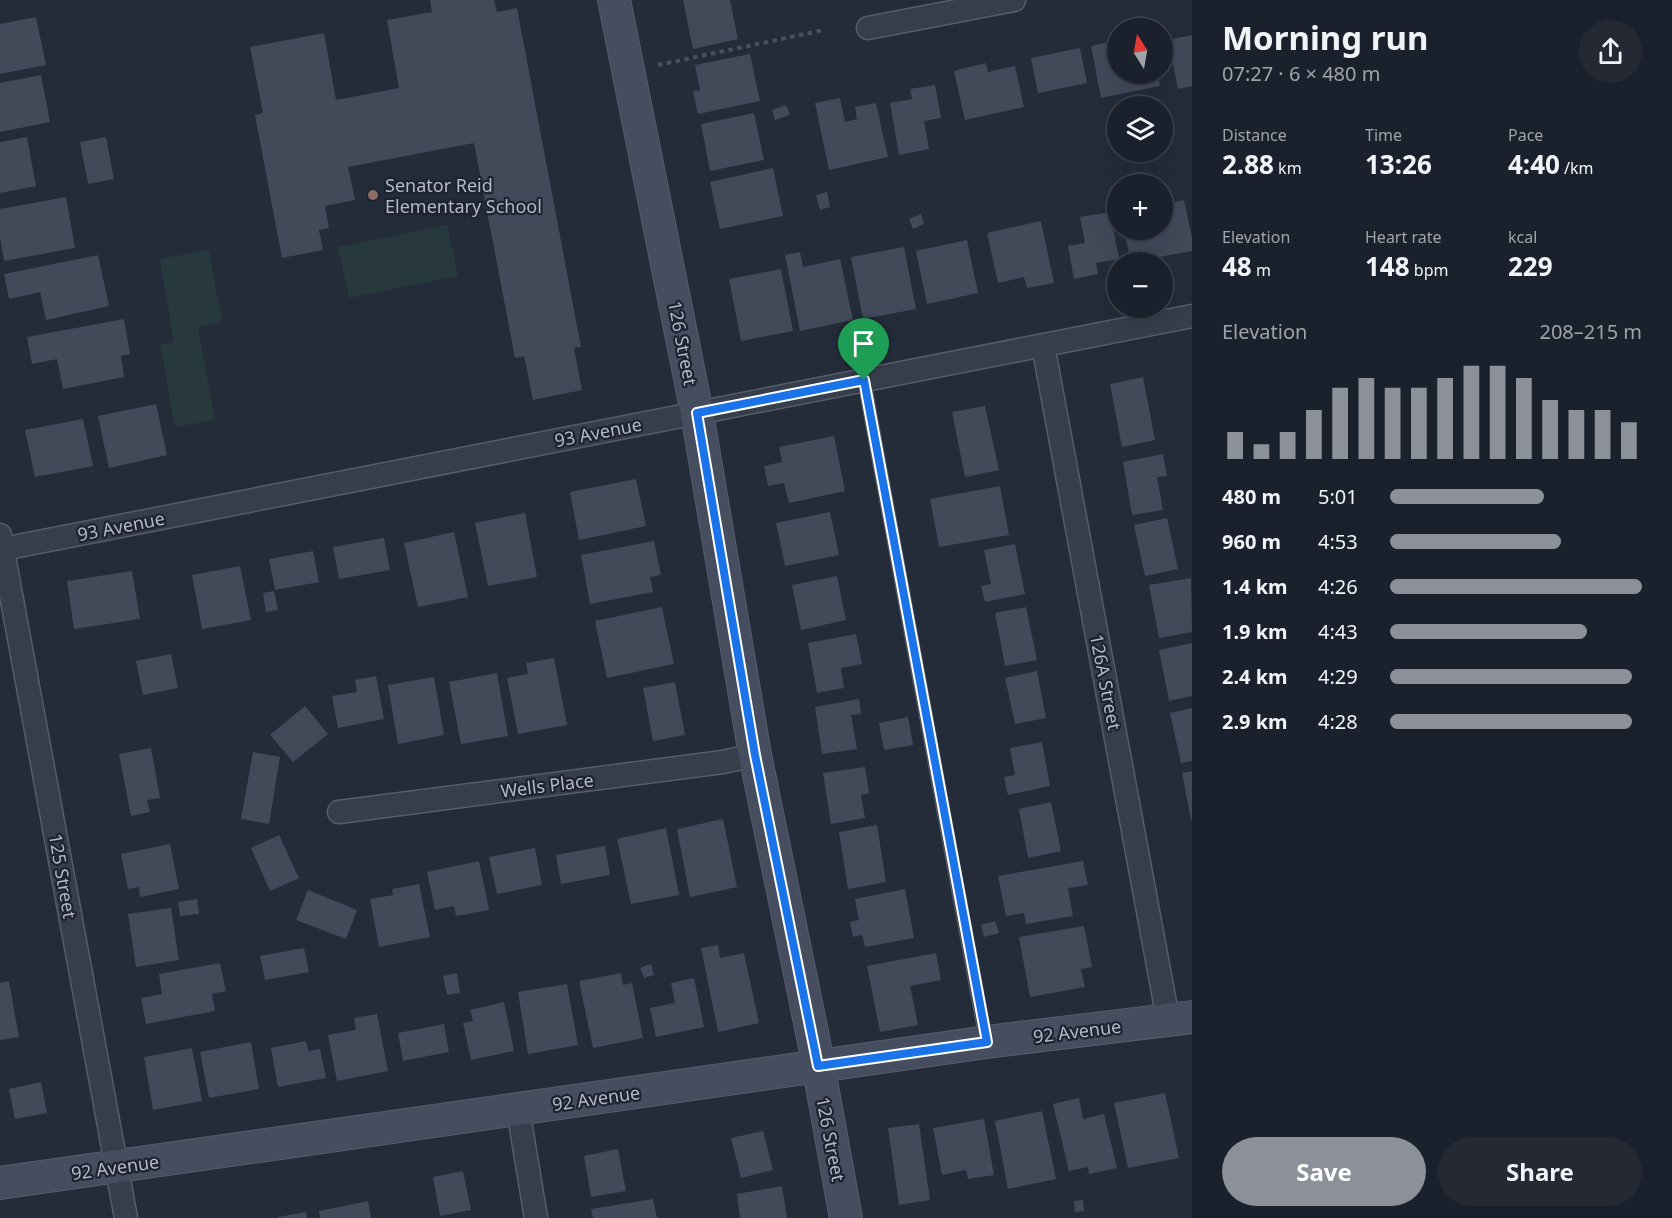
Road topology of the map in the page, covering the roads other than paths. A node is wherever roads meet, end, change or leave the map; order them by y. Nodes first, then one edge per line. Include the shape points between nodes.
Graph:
1 (614, 0) edge
2 (1014, 0) edge
3 (868, 28) dead end
4 (1192, 316) edge
5 (1043, 345) junction
6 (864, 380) junction
7 (697, 413) junction
8 (2, 542) edge
9 (755, 755) junction
10 (339, 812) dead end
11 (1180, 1018) edge
12 (987, 1042) junction
13 (818, 1066) junction
14 (518, 1109) junction
15 (117, 1167) junction
16 (0, 1184) edge
17 (126, 1218) edge
18 (536, 1218) edge
19 (846, 1218) edge

1 - 7 street, 126 Street
2 - 3 street
4 - 5 street, 93 Avenue
5 - 6 street, 93 Avenue
5 - 11 street, 126A Street
6 - 7 street, 93 Avenue
6 - 12 lane
7 - 8 street, 93 Avenue
7 - 9 street, 126 Street
8 - 15 street, 125 Street
9 - 10 street, Wells Place
9 - 13 street, 126 Street
11 - 12 street, 92 Avenue
12 - 13 street, 92 Avenue
13 - 14 street, 92 Avenue
13 - 19 street, 126 Street
14 - 15 street, 92 Avenue
14 - 18 street
15 - 16 street, 92 Avenue
15 - 17 street, 125 Street

